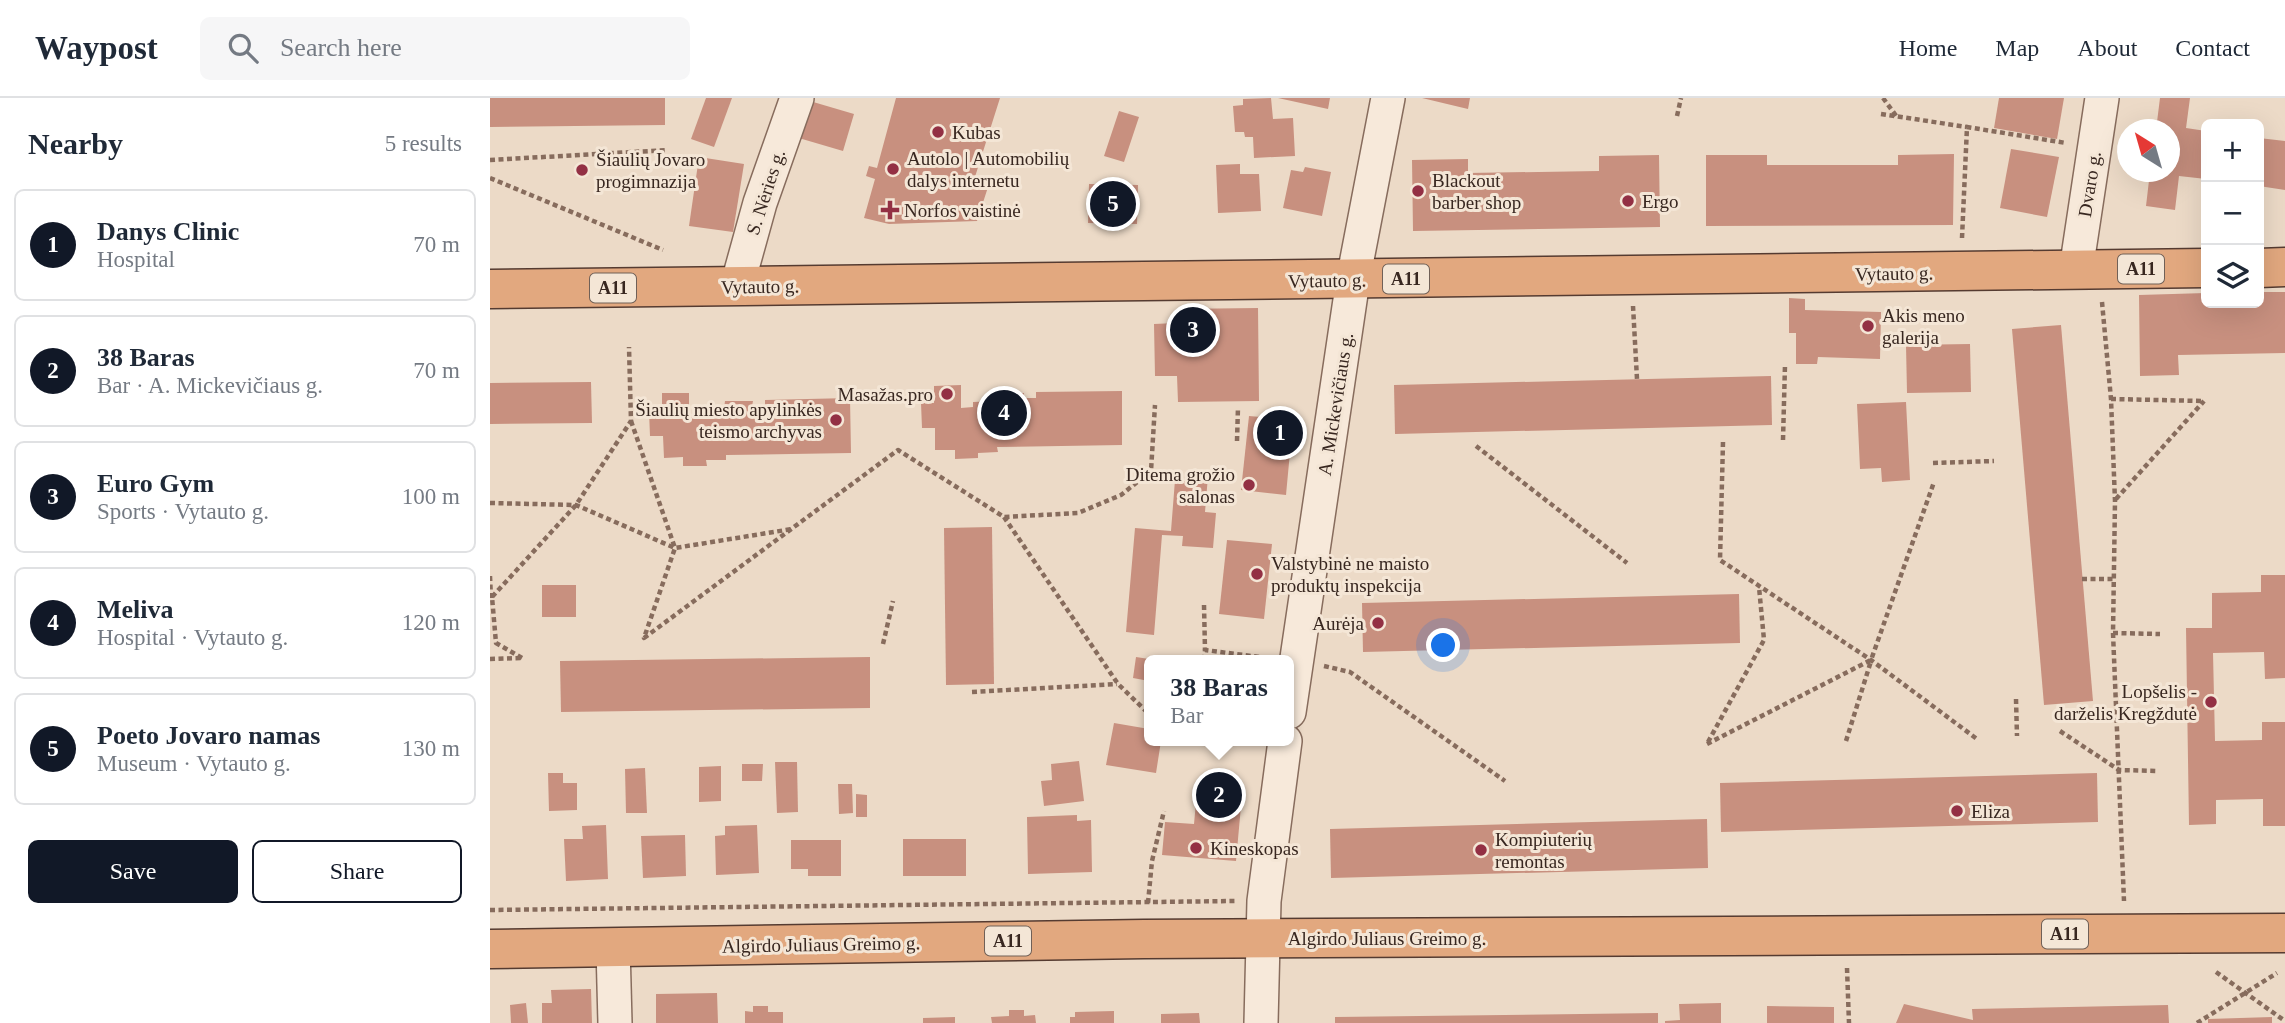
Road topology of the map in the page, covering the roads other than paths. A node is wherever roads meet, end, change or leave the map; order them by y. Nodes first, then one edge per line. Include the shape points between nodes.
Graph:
1 (797, 98) edge
2 (1388, 98) edge
3 (2102, 98) edge
4 (2285, 267) edge
5 (2201, 268) edge
6 (2264, 268) edge
7 (2087, 270) junction
8 (1353, 280) junction
9 (737, 286) junction
10 (490, 289) edge
11 (1294, 680) edge
12 (1284, 746) edge
13 (2285, 933) edge
14 (1262, 939) junction
15 (612, 947) junction
16 (490, 949) edge
17 (615, 1023) edge
18 (1261, 1023) edge

1 - 9 street, S. Nėries g.
2 - 8 street, A. Mickevičiaus g.
3 - 7 street, Dvaro g.
4 - 6 highway
5 - 7 highway, Vytauto g. / A11
7 - 8 highway, Vytauto g. / A11
8 - 9 highway, Vytauto g. / A11
8 - 11 street, A. Mickevičiaus g.
9 - 10 highway, Vytauto g. / A11
12 - 14 street
13 - 14 highway, Algirdo Juliaus Greimo g. / A11
14 - 15 highway, Algirdo Juliaus Greimo g. / A11
14 - 18 street
15 - 16 highway, Algirdo Juliaus Greimo g. / A11
15 - 17 street

